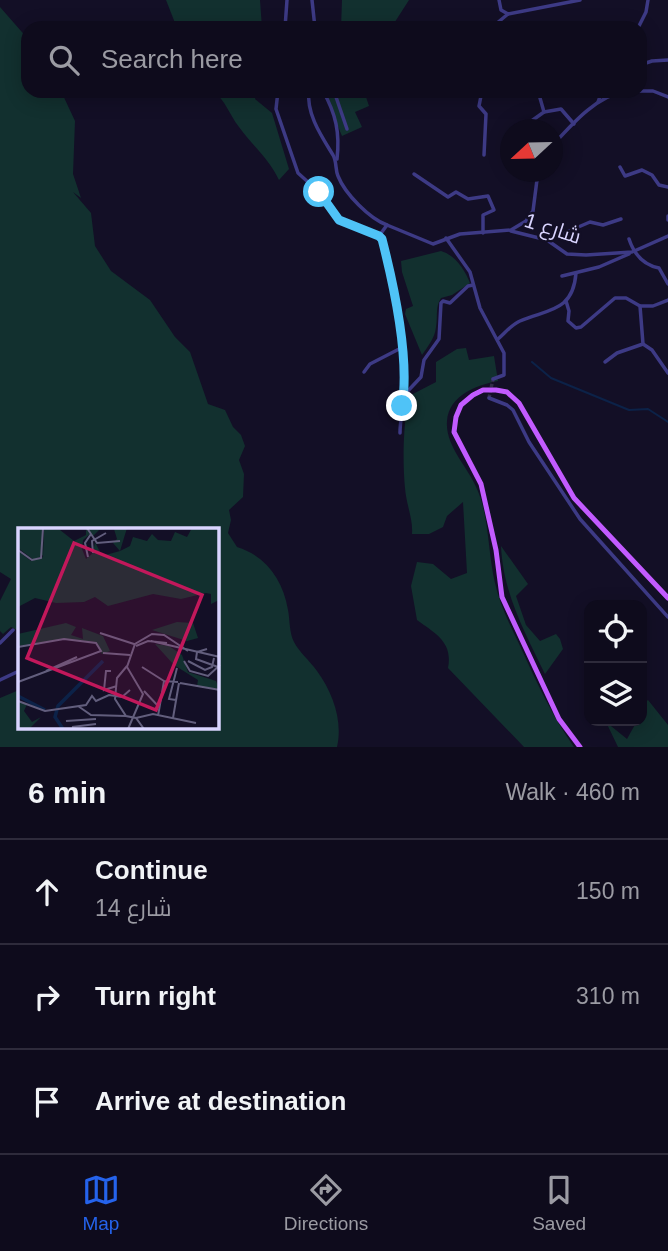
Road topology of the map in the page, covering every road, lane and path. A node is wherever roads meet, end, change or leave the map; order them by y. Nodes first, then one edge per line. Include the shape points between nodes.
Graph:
1 (287, 0) edge
2 (312, 0) edge
3 (499, 0) edge
4 (580, 0) edge
5 (648, 0) edge
6 (508, 14) junction
7 (286, 21) edge
8 (314, 21) edge
9 (500, 21) edge
10 (642, 21) edge
11 (668, 60) edge
12 (647, 63) edge
13 (647, 91) edge
14 (668, 97) edge
15 (277, 98) edge
16 (309, 98) edge
17 (327, 98) edge
18 (336, 98) edge
19 (481, 98) edge
20 (540, 98) edge
21 (600, 98) edge
22 (603, 98) edge
23 (598, 103) junction
24 (544, 112) junction
25 (534, 119) edge
26 (574, 124) junction
27 (347, 129) dead end
28 (563, 135) edge
29 (484, 155) dead end
30 (336, 163) junction
31 (620, 167) dead end
32 (414, 174) dead end
33 (537, 182) edge
34 (668, 187) edge
35 (621, 219) dead end
36 (387, 225) junction
37 (509, 230) junction
38 (483, 233) junction
39 (379, 236) junction
40 (668, 236) edge
41 (446, 238) junction
42 (629, 239) dead end
43 (547, 240) junction
44 (634, 252) junction
45 (576, 273) junction
46 (562, 276) dead end
47 (668, 284) edge
48 (473, 285) junction
49 (668, 300) edge
50 (566, 301) junction
51 (640, 306) junction
52 (498, 340) junction
53 (643, 344) junction
54 (403, 347) junction
55 (605, 362) dead end
56 (363, 372) dead end
57 (668, 373) edge
58 (493, 379) tunnel mouth
59 (404, 396) junction
60 (489, 398) dead end
61 (400, 433) dead end
62 (668, 598) edge
63 (668, 618) edge
64 (13, 630) dead end
65 (0, 643) edge
66 (18, 671) edge
67 (0, 680) edge
68 (580, 747) edge

1 - 7 street
2 - 8 street
3 - 6 street via 501,10
4 - 6 street
5 - 10 street
6 - 9 street
11 - 12 street
13 - 14 street
15 - 39 street via 276,109 298,173 339,220
16 - 30 street
17 - 30 street via 340,139
18 - 27 street
19 - 29 street via 479,106 486,114
20 - 24 street
21 - 23 street
22 - 23 street
23 - 26 street
24 - 25 street
24 - 26 street via 561,109
26 - 28 street
30 - 36 street via 338,176 366,213
31 - 34 street via 625,176 642,170
32 - 38 street via 448,197 456,192 468,199 488,197 494,210 483,215
33 - 37 street via 533,211
35 - 43 street via 603,225 590,222
36 - 39 street
36 - 41 street via 433,244
37 - 38 street
37 - 43 street, شارع 1
38 - 41 street
39 - 54 street
40 - 44 street, شارع 1
41 - 48 street via 470,272
42 - 44 street
43 - 44 street, شارع 1 via 567,254
44 - 45 street
44 - 47 street via 645,265 659,268
45 - 46 street
45 - 50 street
48 - 52 street
48 - 59 street via 450,303 441,303 439,339 424,360 421,377
49 - 51 street
50 - 51 street via 568,321 576,328 615,298
50 - 52 street via 548,313 521,321
51 - 53 street
52 - 58 street via 504,354 504,375
53 - 55 street
53 - 57 street
54 - 56 street
54 - 59 street
59 - 61 street
60 - 63 street via 513,410 580,519
62 - 68 main road via 574,498 519,403 507,392 483,390 461,405 454,432 481,484 502,597 559,719
64 - 65 street
66 - 67 street

